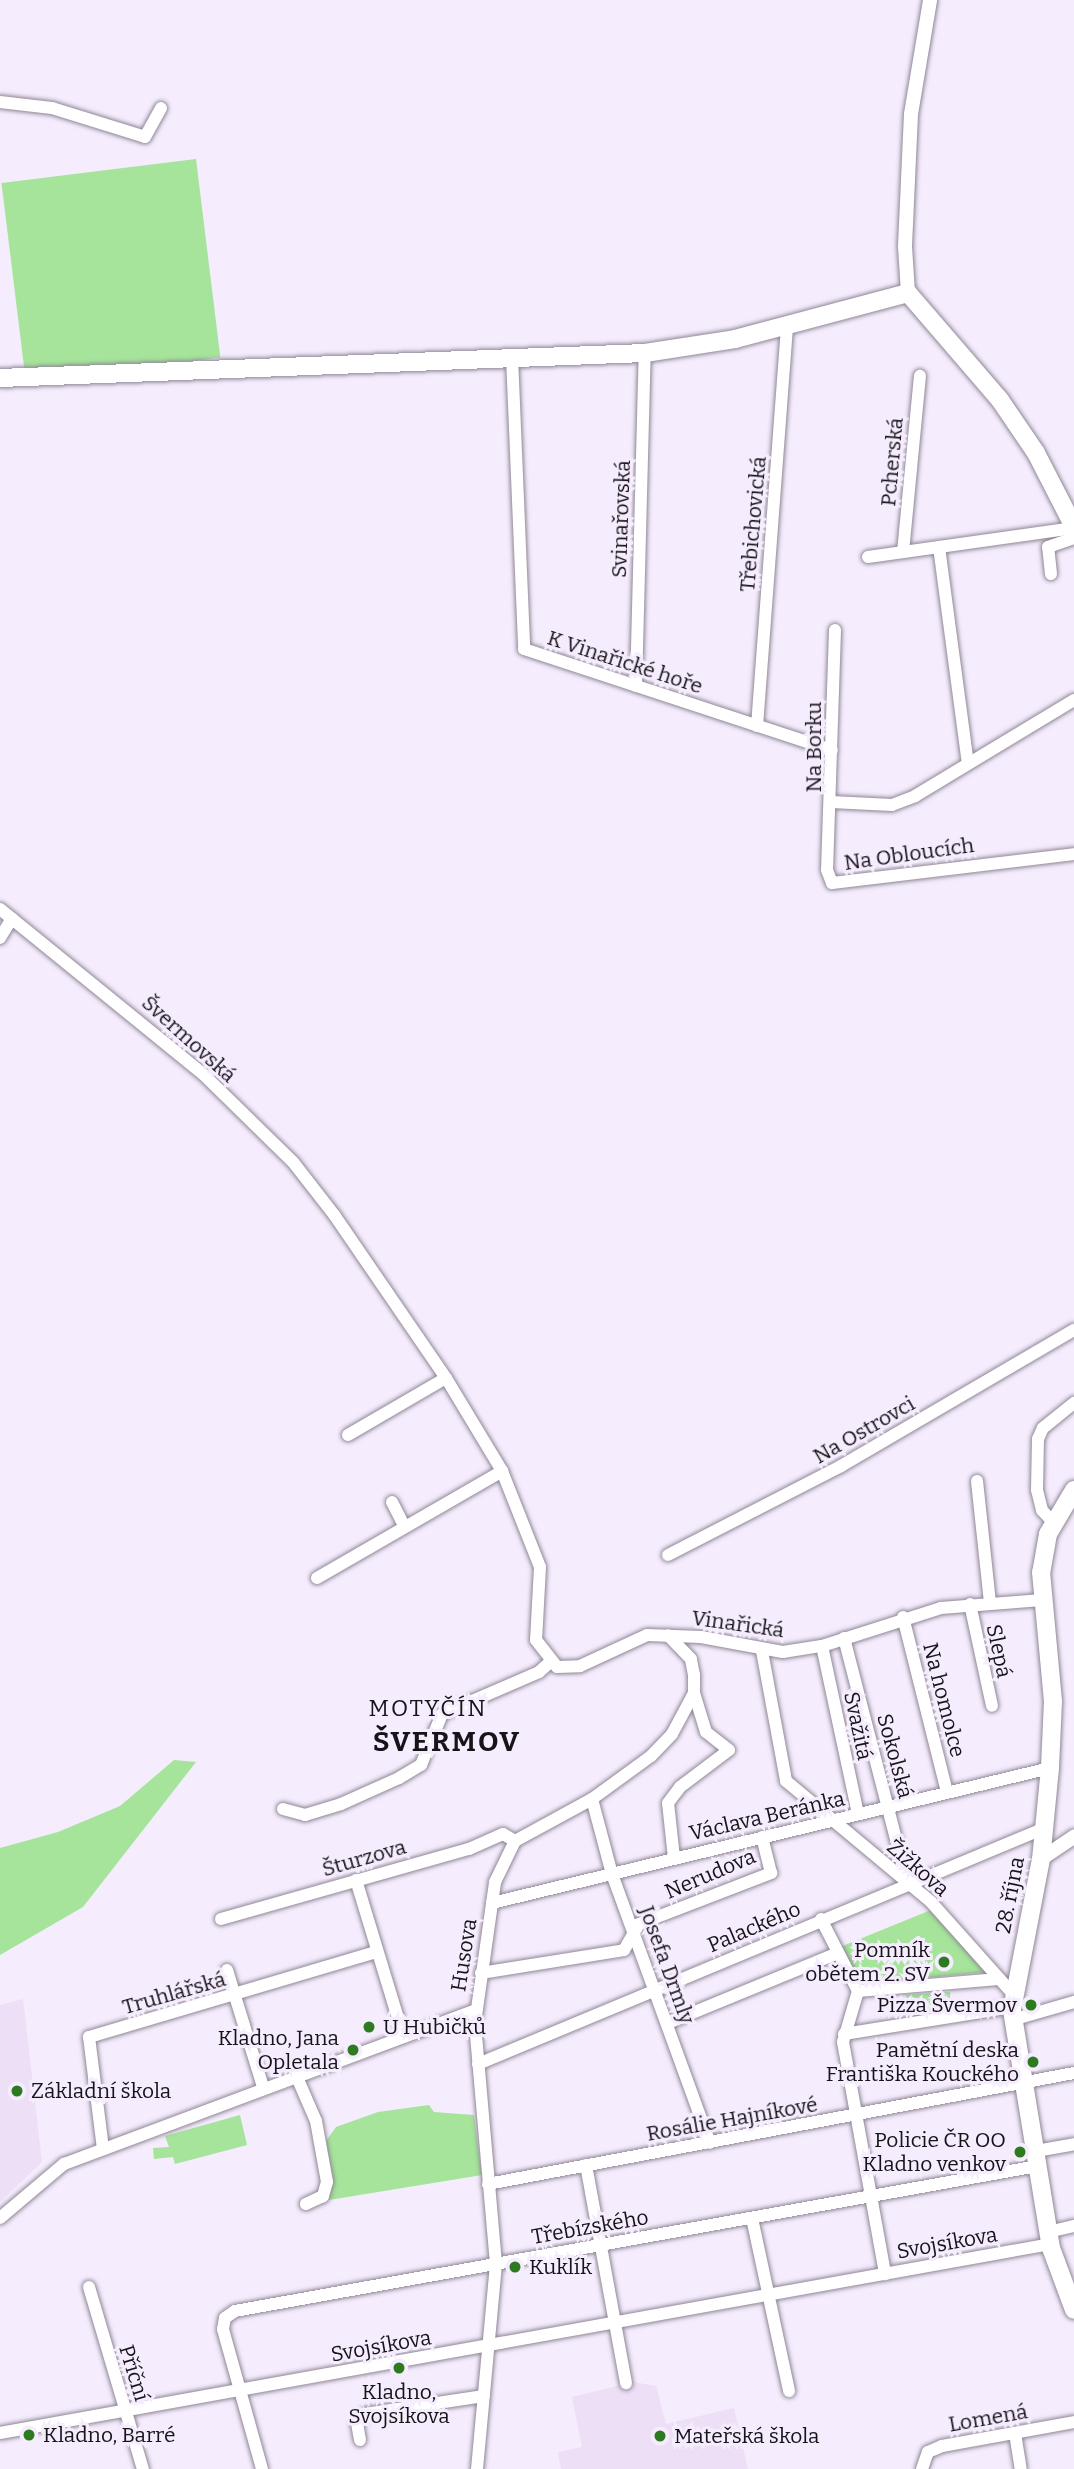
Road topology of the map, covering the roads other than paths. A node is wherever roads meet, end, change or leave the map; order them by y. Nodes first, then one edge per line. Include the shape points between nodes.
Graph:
1 (930, 0) edge
2 (0, 102) edge
3 (161, 108) dead end
4 (908, 293) junction
5 (787, 325) junction
6 (645, 353) junction
7 (512, 357) junction
8 (920, 376) dead end
9 (0, 378) edge
10 (1074, 528) edge
11 (1074, 538) edge
12 (939, 547) junction
13 (903, 552) junction
14 (868, 556) dead end
15 (1051, 574) dead end
16 (835, 630) dead end
17 (636, 687) junction
18 (1074, 700) edge
19 (757, 726) junction
20 (832, 750) junction
21 (968, 763) junction
22 (831, 802) junction
23 (1074, 854) edge
24 (0, 909) edge
25 (12, 918) junction
26 (0, 939) edge
27 (1074, 1330) edge
28 (446, 1378) junction
29 (1074, 1404) edge
30 (348, 1435) dead end
31 (502, 1471) junction
32 (977, 1480) dead end
33 (1070, 1497) edge
34 (392, 1502) dead end
35 (1053, 1522) junction
36 (405, 1527) junction
37 (668, 1555) dead end
38 (317, 1578) dead end
39 (1042, 1600) junction
40 (990, 1603) junction
41 (970, 1604) junction
42 (903, 1617) junction
43 (668, 1635) junction
44 (844, 1638) junction
45 (822, 1646) junction
46 (762, 1651) junction
47 (551, 1662) junction
48 (694, 1693) junction
49 (992, 1706) dead end
50 (1050, 1768) junction
51 (947, 1792) junction
52 (592, 1799) junction
53 (889, 1807) junction
54 (283, 1809) dead end
55 (858, 1814) junction
56 (833, 1820) junction
57 (1045, 1828) junction
58 (762, 1837) junction
59 (1074, 1837) edge
60 (515, 1841) junction
61 (674, 1858) junction
62 (1041, 1858) junction
63 (612, 1874) junction
64 (356, 1880) junction
65 (908, 1885) junction
66 (492, 1903) junction
67 (221, 1920) dead end
68 (821, 1920) junction
69 (635, 1931) junction
70 (376, 1952) junction
71 (838, 1953) junction
72 (227, 1970) dead end
73 (481, 1973) junction
74 (998, 1979) junction
75 (655, 1989) junction
76 (858, 1991) junction
77 (234, 1997) junction
78 (1074, 2002) edge
79 (1013, 2007) junction
80 (476, 2010) junction
81 (668, 2023) junction
82 (844, 2034) junction
83 (403, 2035) junction
84 (478, 2064) junction
85 (1074, 2073) edge
86 (296, 2075) junction
87 (1024, 2085) junction
88 (263, 2087) junction
89 (856, 2117) junction
90 (710, 2143) junction
91 (1074, 2144) edge
92 (103, 2149) junction
93 (1037, 2159) junction
94 (586, 2165) junction
95 (488, 2184) junction
96 (870, 2198) junction
97 (306, 2204) dead end
98 (0, 2218) edge
99 (752, 2218) junction
100 (1074, 2226) edge
101 (1049, 2238) junction
102 (600, 2245) junction
103 (496, 2264) junction
104 (885, 2274) junction
105 (89, 2287) dead end
106 (768, 2296) junction
107 (1074, 2310) edge
108 (615, 2323) junction
109 (488, 2347) junction
110 (626, 2383) dead end
111 (241, 2390) junction
112 (789, 2391) dead end
113 (484, 2396) junction
114 (123, 2411) junction
115 (1074, 2422) edge
116 (0, 2433) edge
117 (1015, 2433) junction
118 (360, 2440) dead end
119 (143, 2469) edge
120 (262, 2469) edge
121 (477, 2469) edge
122 (922, 2469) edge
123 (1021, 2469) edge

1 - 4 street via 911,114 905,232
2 - 3 street via 52,108 145,137
4 - 5 main road
4 - 10 main road via 1000,400 1036,453
5 - 6 main road via 712,345
5 - 19 street, Třebichovická
6 - 7 main road
6 - 17 street, Svinařovská
7 - 9 main road
7 - 17 street, K Vinařické hoře via 524,649
8 - 13 street, Pcherská
10 - 12 street
11 - 15 street via 1048,547
12 - 13 street
12 - 21 street
13 - 14 street
16 - 20 street, Na Borku
17 - 19 street, K Vinařické hoře
18 - 21 street, Na Borku
19 - 20 street, K Vinařické hoře
20 - 22 street, Na Borku
21 - 22 street, Na Borku via 915,796 892,804
22 - 23 street, Na Obloucích via 827,870 832,883
24 - 25 street, Švermovská
25 - 26 street
25 - 28 street, Švermovská via 203,1074 293,1162
27 - 37 street, Na Ostrovci via 841,1466
28 - 30 street
28 - 31 street
29 - 35 street via 1043,1428 1038,1439 1037,1490 1042,1510
31 - 36 street
31 - 47 street via 537,1555 541,1594 534,1630
32 - 40 street
33 - 35 main road, 28. října
34 - 36 street
35 - 39 main road, 28. října via 1044,1547
36 - 38 street
39 - 40 street, Vinařická
39 - 50 main road, 28. října via 1053,1701
40 - 41 street, Vinařická
41 - 42 street, Vinařická
41 - 49 street, Slepá
42 - 44 street, Vinařická
42 - 51 street, Na homolce
43 - 46 street, Vinařická via 701,1637
43 - 47 street, Vinařická via 632,1639 580,1666 568,1668
43 - 48 street via 691,1658
44 - 45 street, Vinařická
44 - 53 street, Sokolská
45 - 46 street, Vinařická
45 - 55 street, Svažitá
46 - 56 street, Žižkova via 786,1781
47 - 54 street via 539,1672 442,1714 421,1765 341,1804 305,1815
48 - 52 street via 684,1716 651,1756
48 - 61 street via 706,1732 729,1750 680,1787 668,1803
50 - 51 street, Václava Beránka
50 - 57 main road, 28. října
51 - 53 street, Václava Beránka
52 - 60 street
52 - 63 street, Josefa Drmly
53 - 55 street, Václava Beránka
53 - 65 street, Sokolská
55 - 56 street, Václava Beránka
56 - 58 street, Václava Beránka
56 - 65 street, Žižkova
57 - 62 main road, 28. října
57 - 65 street, Palackého
58 - 61 street, Václava Beránka
58 - 69 street, Nerudova via 771,1873 639,1924
59 - 62 street
60 - 64 street, Šturzova via 503,1834 469,1850
60 - 66 street, Husova via 500,1867
61 - 63 street, Václava Beránka
62 - 79 main road, 28. října
63 - 66 street, Václava Beránka
63 - 69 street, Josefa Drmly
64 - 67 street, Šturzova
64 - 70 street
65 - 68 street, Palackého
65 - 74 street, Žižkova via 940,1912
66 - 73 street, Husova
68 - 71 street
68 - 75 street, Palackého
69 - 73 street, Nerudova via 624,1950
69 - 75 street, Josefa Drmly
70 - 77 street, Truhlářská
70 - 83 street
71 - 76 street
71 - 81 street
72 - 77 street
73 - 80 street, Husova
74 - 76 street
74 - 79 street, Žižkova
75 - 81 street, Josefa Drmly
75 - 84 street, Palackého
76 - 82 street
77 - 88 street
77 - 92 street, Truhlářská via 89,2037
78 - 79 street
79 - 82 street
79 - 87 main road, 28. října
80 - 83 street
80 - 84 street, Husova
81 - 90 street, Josefa Drmly
82 - 89 street
83 - 86 street
84 - 95 street, Husova
85 - 87 street, Rosálie Hajníkové
86 - 88 street
86 - 97 street via 316,2121 327,2182 323,2196
87 - 89 street, Rosálie Hajníkové
87 - 93 main road, 28. října
88 - 92 street
89 - 90 street, Rosálie Hajníkové
89 - 96 street
90 - 94 street, Rosálie Hajníkové
91 - 93 street, Třebízského
92 - 98 street via 55,2168
93 - 96 street, Třebízského
93 - 101 main road, 28. října
94 - 95 street, Rosálie Hajníkové
94 - 102 street
95 - 103 street, Husova
96 - 99 street, Třebízského
96 - 104 street
99 - 102 street, Třebízského
99 - 106 street
100 - 101 street, Svojsíkova
101 - 104 street, Svojsíkova
101 - 107 main road, 28. října
102 - 103 street, Třebízského
102 - 108 street
103 - 109 street, Husova
103 - 111 street, Třebízského via 235,2311 222,2324
104 - 106 street, Svojsíkova
105 - 114 street, Příční
106 - 108 street, Svojsíkova
106 - 112 street
108 - 109 street, Svojsíkova
108 - 110 street
109 - 111 street, Svojsíkova
109 - 113 street, Husova
111 - 114 street, Svojsíkova
111 - 120 street
113 - 118 street via 365,2414 356,2423
113 - 121 street, Husova
114 - 116 street, Svojsíkova
114 - 119 street, Příční
115 - 117 street, Lomená
117 - 122 street, Lomená via 935,2448 923,2460
117 - 123 street

